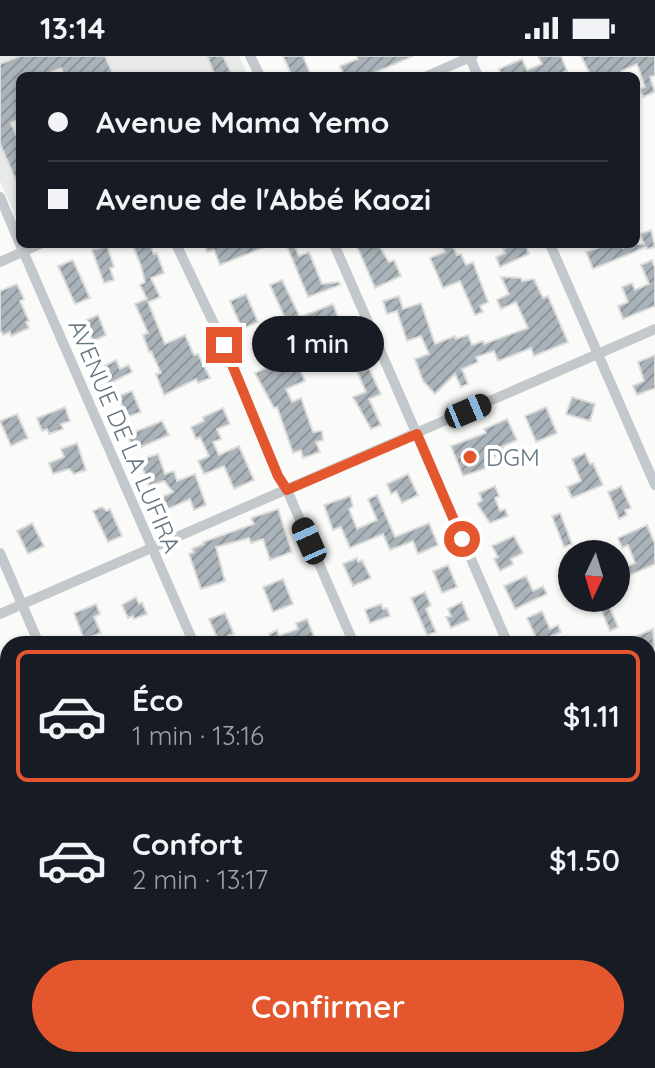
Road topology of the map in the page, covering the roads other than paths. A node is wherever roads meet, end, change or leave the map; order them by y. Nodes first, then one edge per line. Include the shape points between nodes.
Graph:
1 (471, 56) edge
2 (436, 72) edge
3 (0, 197) edge
4 (16, 234) edge
5 (18, 248) edge
6 (22, 248) edge
7 (178, 248) edge
8 (336, 248) edge
9 (552, 248) edge
10 (0, 262) edge
11 (655, 329) edge
12 (598, 354) junction
13 (417, 434) junction
14 (655, 485) edge
15 (287, 490) junction
16 (153, 550) junction
17 (0, 553) edge
18 (22, 605) junction
19 (0, 614) edge
20 (36, 636) edge
21 (191, 636) edge
22 (351, 636) edge
23 (505, 636) edge

1 - 2 street
3 - 4 street, AVENUE DE LA LUFIRA
5 - 10 street
6 - 16 street, AVENUE DE LA LUFIRA
7 - 15 street
8 - 13 street
9 - 12 street
11 - 12 street
12 - 13 street
12 - 14 street
13 - 15 street
13 - 23 street
15 - 16 street
15 - 22 street
16 - 18 street
16 - 21 street, AVENUE DE LA LUFIRA
17 - 18 street
18 - 19 street
18 - 20 street

